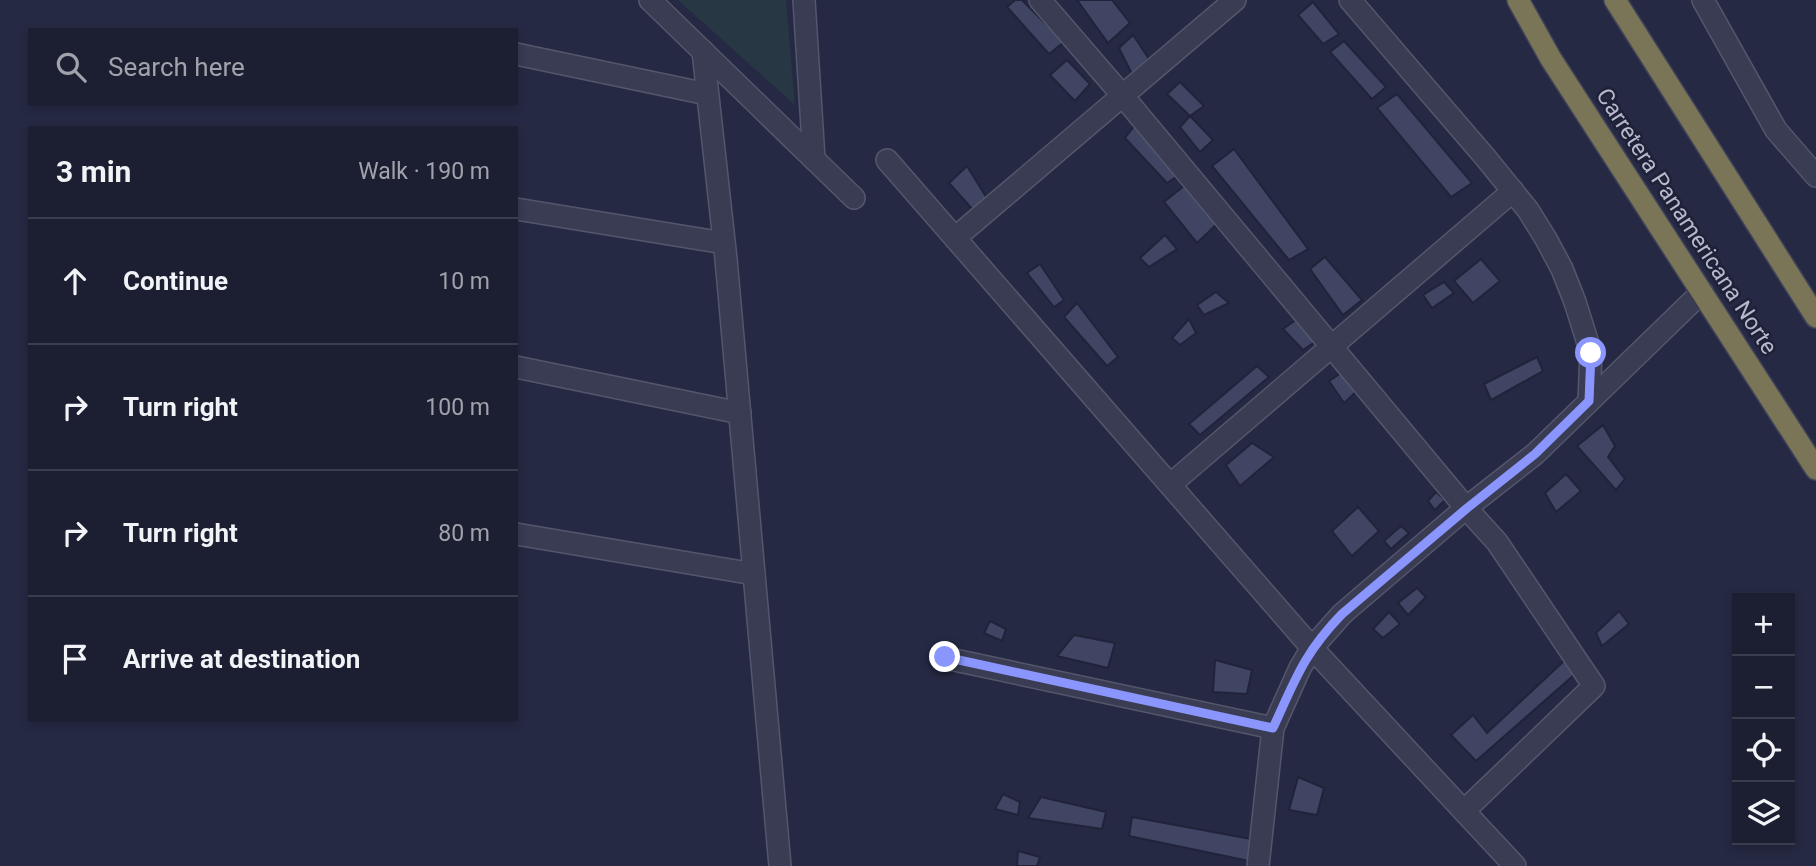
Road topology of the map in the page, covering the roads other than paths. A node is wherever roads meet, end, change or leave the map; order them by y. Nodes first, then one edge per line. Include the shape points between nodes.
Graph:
1 (650, 0) edge
2 (804, 0) edge
3 (1040, 0) edge
4 (1236, 0) edge
5 (1350, 0) edge
6 (1518, 0) edge
7 (1615, 0) edge
8 (1703, 0) edge
9 (703, 51) junction
10 (518, 54) edge
11 (708, 94) junction
12 (1122, 95) junction
13 (814, 159) junction
14 (887, 160) dead end
15 (1816, 176) edge
16 (1513, 191) junction
17 (854, 198) dead end
18 (518, 209) edge
19 (955, 238) junction
20 (724, 243) junction
21 (1702, 292) junction
22 (1816, 317) edge
23 (1332, 348) junction
24 (518, 367) edge
25 (1589, 401) junction
26 (740, 413) junction
27 (1816, 469) edge
28 (1171, 484) junction
29 (1466, 509) junction
30 (518, 534) edge
31 (754, 574) junction
32 (1311, 648) junction
33 (945, 657) dead end
34 (1273, 728) junction
35 (1464, 811) junction
36 (780, 866) edge
37 (1258, 866) edge
38 (1516, 866) edge

1 - 9 street
2 - 13 street
3 - 12 street
4 - 12 street
5 - 16 street
6 - 21 highway, Carretera Panamericana Norte via 1551,59
7 - 22 highway
8 - 15 street via 1776,130
9 - 11 street
9 - 13 street
10 - 11 street
11 - 20 street
12 - 19 street
12 - 23 street
13 - 17 street
14 - 19 street
16 - 23 street
16 - 25 street via 1546,239 1575,302 1591,353
18 - 20 street
19 - 28 street
20 - 26 street
21 - 25 street
21 - 27 highway, Carretera Panamericana Norte
23 - 28 street
23 - 29 street
24 - 26 street
25 - 29 street via 1535,454
26 - 31 street
28 - 32 street
29 - 32 street via 1342,614
29 - 35 street via 1497,542 1594,686
30 - 31 street
31 - 36 street
32 - 34 street
32 - 35 street
33 - 34 street
34 - 37 street
35 - 38 street

